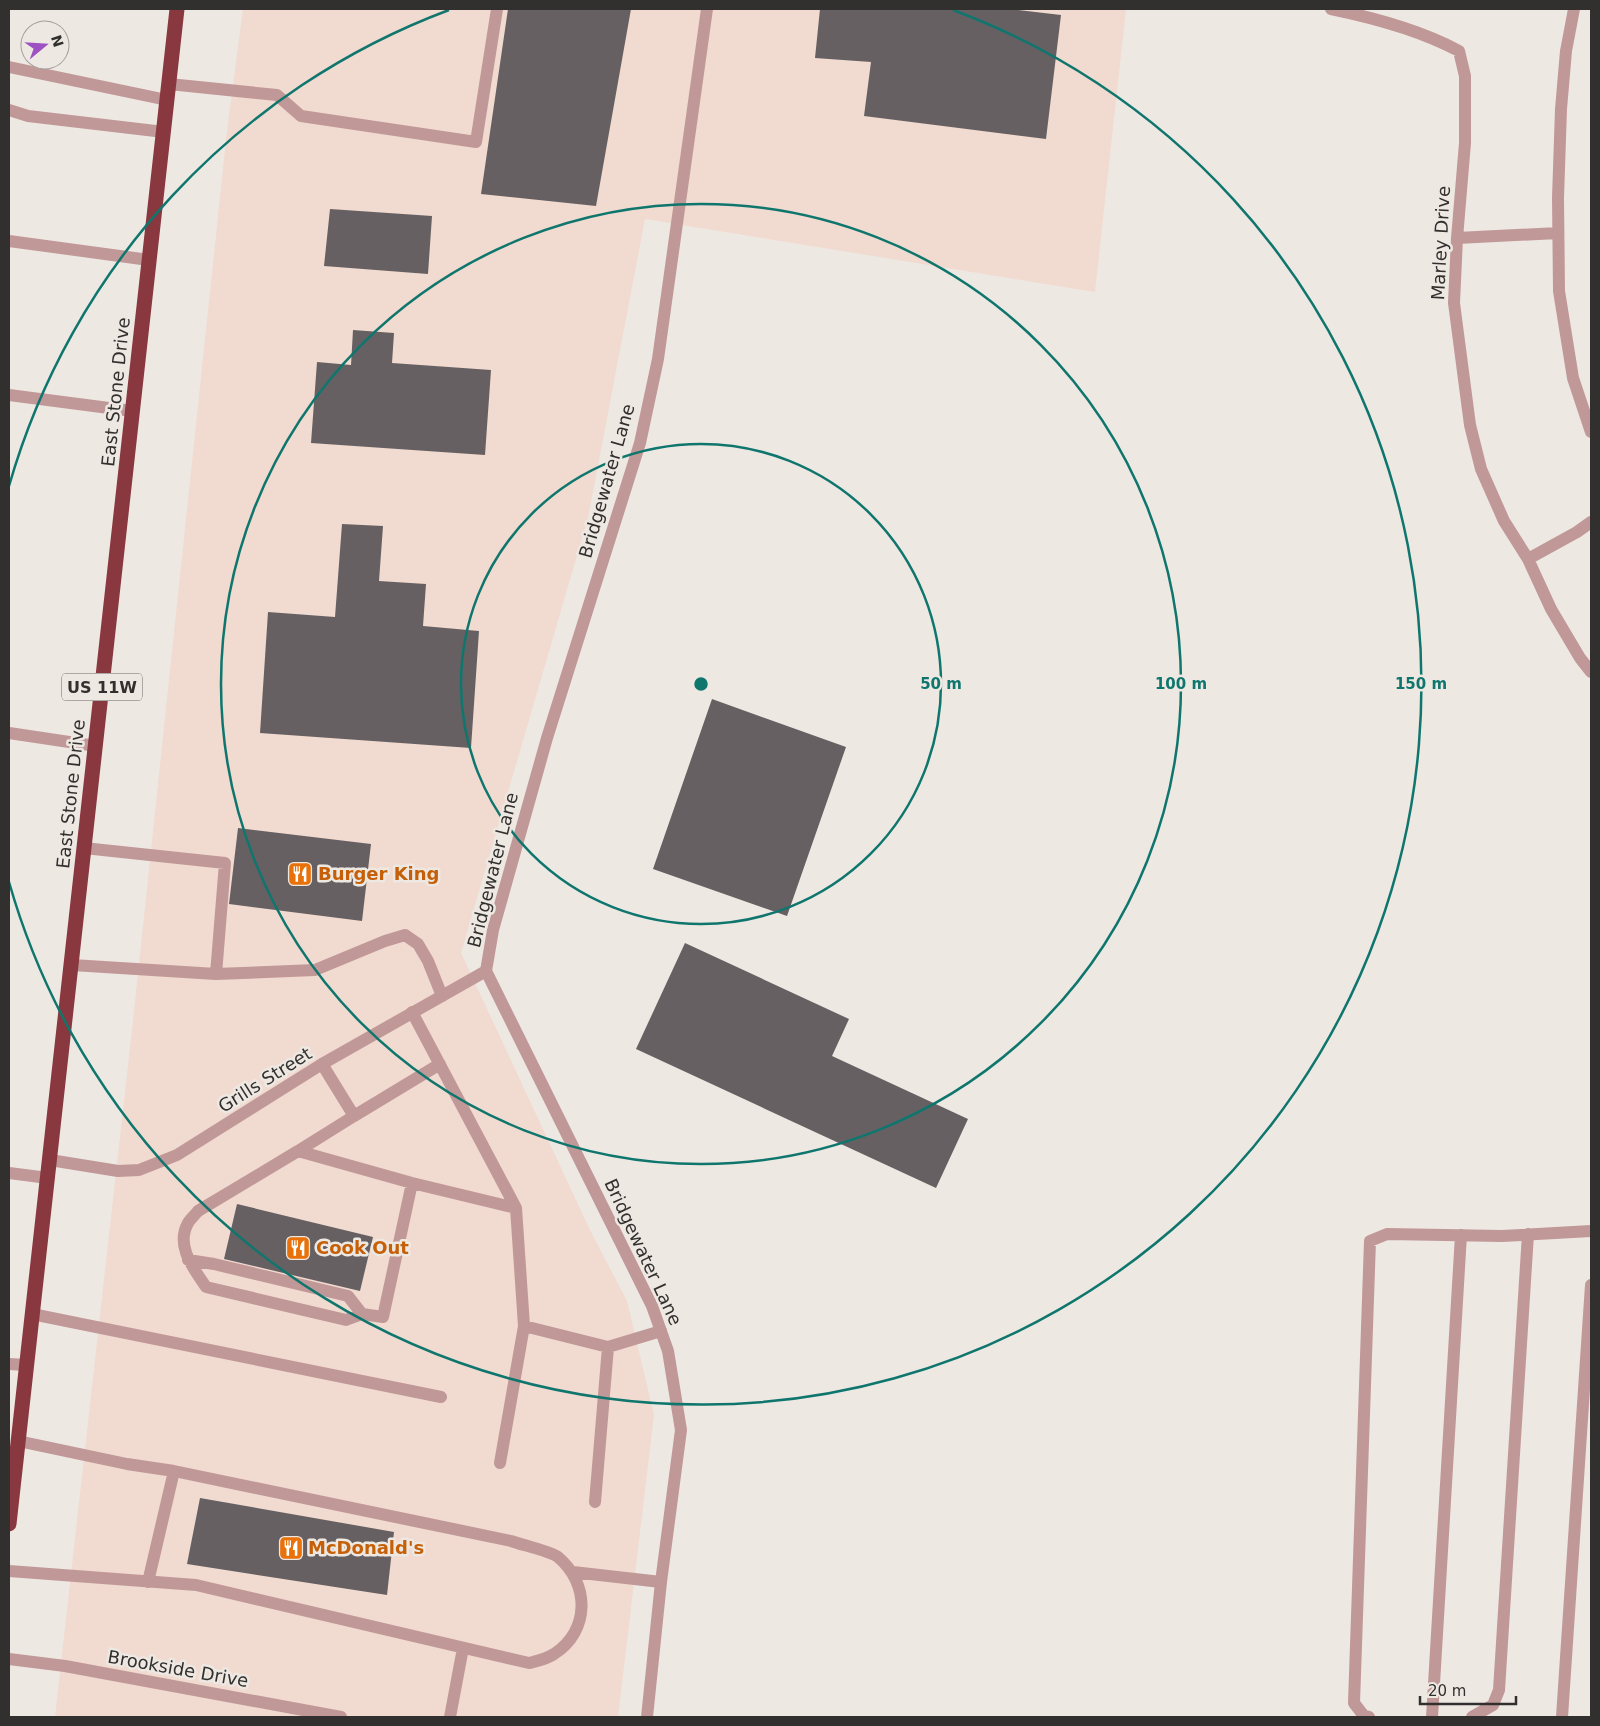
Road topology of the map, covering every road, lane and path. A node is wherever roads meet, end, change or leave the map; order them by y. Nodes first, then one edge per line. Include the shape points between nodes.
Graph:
1 (177, 9) edge
2 (497, 9) edge
3 (707, 9) edge
4 (1331, 9) edge
5 (1574, 9) edge
6 (9, 67) edge
7 (169, 84) junction
8 (167, 100) junction
9 (9, 114) edge
10 (164, 132) junction
11 (1558, 233) junction
12 (1457, 238) junction
13 (9, 241) edge
14 (149, 260) junction
15 (9, 396) edge
16 (132, 411) junction
17 (1591, 432) edge
18 (1591, 522) edge
19 (1528, 559) junction
20 (1591, 672) edge
21 (9, 733) edge
22 (96, 746) junction
23 (84, 848) junction
24 (72, 965) junction
25 (486, 971) junction
26 (216, 974) junction
27 (442, 996) junction
28 (412, 1012) junction
29 (322, 1064) junction
30 (440, 1064) junction
31 (354, 1116) junction
32 (298, 1151) junction
33 (50, 1160) junction
34 (9, 1173) edge
35 (48, 1178) junction
36 (412, 1182) junction
37 (516, 1208) junction
38 (1591, 1231) edge
39 (1528, 1234) junction
40 (1460, 1235) junction
41 (188, 1260) junction
42 (1591, 1285) edge
43 (32, 1314) junction
44 (362, 1314) junction
45 (524, 1326) junction
46 (661, 1330) junction
47 (608, 1347) junction
48 (9, 1364) edge
49 (27, 1365) junction
50 (441, 1397) dead end
51 (18, 1441) junction
52 (500, 1463) dead end
53 (174, 1471) junction
54 (595, 1502) dead end
55 (9, 1524) edge
56 (9, 1571) edge
57 (573, 1572) junction
58 (148, 1582) junction
59 (661, 1582) junction
60 (463, 1648) junction
61 (9, 1659) edge
62 (291, 1712) edge
63 (1477, 1716) edge
64 (340, 1717) edge
65 (450, 1717) edge
66 (647, 1717) edge
67 (1368, 1717) edge
68 (1432, 1717) edge
69 (1562, 1717) edge

1 - 7 highway, East Stone Drive / US 11W
2 - 7 street via 476,142 300,116 277,95
3 - 25 street, Bridgewater Lane via 658,359 640,443 546,738 493,930
4 - 12 street, Marley Drive via 1394,25 1442,42 1459,52 1465,76 1465,143
5 - 11 street via 1566,51 1561,110
6 - 8 street
7 - 8 highway, East Stone Drive / US 11W
8 - 10 highway, East Stone Drive / US 11W
9 - 10 street
10 - 14 highway, East Stone Drive / US 11W
11 - 12 street
11 - 17 street via 1559,291 1566,336 1573,378
12 - 19 street, Marley Drive via 1454,303 1470,425 1481,469 1504,521
13 - 14 street
14 - 16 highway, East Stone Drive / US 11W
15 - 16 street
16 - 22 highway, East Stone Drive / US 11W
18 - 19 street
19 - 20 street, Marley Drive via 1551,609
21 - 22 street
22 - 23 highway, East Stone Drive / US 11W
23 - 24 highway, East Stone Drive / US 11W
23 - 26 street via 225,863
24 - 26 street
24 - 33 highway, East Stone Drive / US 11W
25 - 27 street, Grills Street
25 - 46 street, Bridgewater Lane
26 - 27 street via 315,970 385,940 405,935 418,944
27 - 28 street, Grills Street
28 - 29 street, Grills Street
28 - 30 street
29 - 31 street
29 - 33 street, Grills Street via 177,1155 139,1170 118,1172
30 - 31 street
30 - 37 street
31 - 32 street
32 - 36 street
32 - 41 street via 198,1211 188,1223 183,1238
33 - 35 highway, East Stone Drive / US 11W
34 - 35 street
35 - 43 highway, East Stone Drive / US 11W
36 - 37 street
36 - 44 street via 383,1317
37 - 45 street
38 - 39 street
39 - 40 street
39 - 63 street via 1499,1690 1494,1705
40 - 67 street via 1387,1234 1370,1241 1354,1703
40 - 68 street
41 - 44 street via 348,1296
41 - 44 street via 206,1287 346,1320
42 - 69 street
43 - 49 highway, East Stone Drive / US 11W
43 - 50 street
45 - 47 street
45 - 52 street
46 - 47 street
46 - 59 street, Bridgewater Lane via 668,1351 681,1430
47 - 54 street
48 - 49 street
49 - 51 highway, East Stone Drive / US 11W
51 - 53 street
51 - 55 highway, East Stone Drive / US 11W
53 - 57 street via 511,1541 556,1556
53 - 58 street
56 - 58 street
57 - 59 street
57 - 60 street via 580,1588 582,1610 577,1630 553,1655 529,1663
58 - 60 street via 196,1585
59 - 66 street, Bridgewater Lane
60 - 65 street
61 - 62 street, Brookside Drive via 65,1666
62 - 64 street, Brookside Drive

